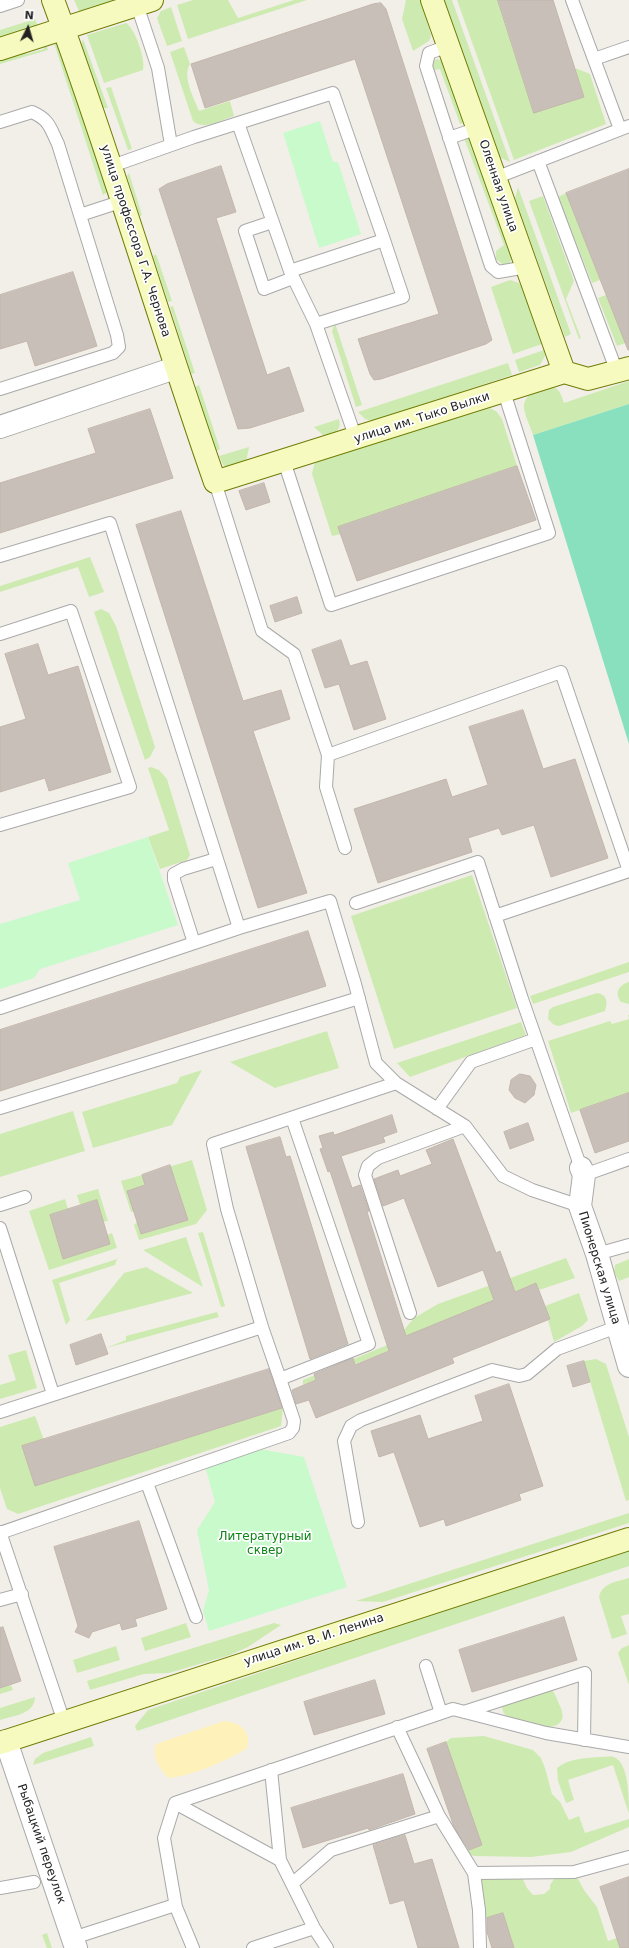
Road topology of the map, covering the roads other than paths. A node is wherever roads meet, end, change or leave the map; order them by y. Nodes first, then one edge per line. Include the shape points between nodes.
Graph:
1 (18, 0) edge
2 (53, 0) edge
3 (432, 0) edge
4 (572, 0) edge
5 (144, 2) edge
6 (0, 6) edge
7 (64, 29) junction
8 (448, 46) junction
9 (629, 47) edge
10 (0, 49) edge
11 (594, 59) junction
12 (0, 122) edge
13 (238, 123) junction
14 (478, 128) junction
15 (625, 128) edge
16 (449, 138) junction
17 (171, 145) junction
18 (538, 161) junction
19 (112, 166) junction
20 (495, 178) junction
21 (123, 201) junction
22 (80, 215) junction
23 (272, 222) junction
24 (384, 240) junction
25 (527, 267) junction
26 (291, 275) junction
27 (316, 324) junction
28 (175, 368) junction
29 (623, 370) edge
30 (564, 372) junction
31 (0, 389) edge
32 (504, 392) junction
33 (0, 427) edge
34 (356, 439) junction
35 (284, 461) junction
36 (215, 482) junction
37 (0, 556) edge
38 (0, 634) edge
39 (328, 755) junction
40 (0, 825) edge
41 (345, 848) dead end
42 (216, 859) junction
43 (356, 903) dead end
44 (495, 916) junction
45 (238, 928) junction
46 (194, 943) junction
47 (359, 998) junction
48 (0, 1008) edge
49 (536, 1039) junction
50 (396, 1083) junction
51 (0, 1108) edge
52 (437, 1109) junction
53 (292, 1118) junction
54 (465, 1126) junction
55 (629, 1159) edge
56 (582, 1171) junction
57 (25, 1197) dead end
58 (0, 1205) edge
59 (580, 1206) junction
60 (0, 1228) edge
61 (629, 1245) edge
62 (597, 1254) junction
63 (410, 1313) dead end
64 (262, 1327) junction
65 (617, 1327) junction
66 (629, 1366) edge
67 (280, 1380) junction
68 (53, 1394) junction
69 (0, 1412) edge
70 (147, 1483) junction
71 (358, 1522) dead end
72 (1, 1537) edge
73 (629, 1539) edge
74 (22, 1594) junction
75 (0, 1600) edge
76 (196, 1617) dead end
77 (426, 1666) dead end
78 (464, 1712) junction
79 (441, 1713) junction
80 (64, 1722) junction
81 (397, 1727) junction
82 (584, 1740) junction
83 (3, 1742) edge
84 (629, 1747) edge
85 (271, 1770) junction
86 (175, 1802) junction
87 (439, 1816) junction
88 (629, 1857) edge
89 (280, 1860) junction
90 (474, 1873) junction
91 (34, 1882) dead end
92 (293, 1882) junction
93 (0, 1888) edge
94 (175, 1905) junction
95 (314, 1928) junction
96 (75, 1943) edge
97 (193, 1948) edge
98 (253, 1948) edge
99 (327, 1948) edge
100 (480, 1948) edge

1 - 6 lane
2 - 7 street, улица профессора Г.А. Чернова
3 - 8 street, Оленная улица
4 - 11 lane
5 - 7 street
5 - 17 lane
7 - 10 street
7 - 19 street, улица профессора Г.А. Чернова
8 - 14 street, Оленная улица
8 - 16 lane via 429,53 426,66
9 - 11 lane
11 - 15 lane
12 - 22 lane via 32,112 44,117 58,144
13 - 17 lane
13 - 23 lane
13 - 24 lane via 333,93
14 - 16 lane
14 - 20 street, Оленная улица
15 - 18 lane
16 - 25 lane via 491,266 498,272
17 - 19 lane
18 - 20 lane
18 - 29 lane
19 - 21 street, улица профессора Г.А. Чернова
20 - 25 street, Оленная улица
21 - 22 lane
21 - 28 street, улица профессора Г.А. Чернова
22 - 31 lane via 119,347 113,352
23 - 26 lane
23 - 26 lane via 245,232 264,289
24 - 26 lane
24 - 27 lane via 402,297
25 - 30 street, Оленная улица
26 - 27 lane
27 - 34 lane
28 - 33 street
28 - 36 street, улица профессора Г.А. Чернова
29 - 30 street via 588,379
30 - 32 street, улица им. Тыко Вылки
32 - 34 street, улица им. Тыко Вылки
32 - 35 lane via 549,533 339,603 332,605
34 - 35 street, улица им. Тыко Вылки
35 - 36 street, улица им. Тыко Вылки
36 - 39 lane via 262,631 294,654
37 - 42 lane via 110,523
38 - 40 lane via 71,611 130,786
39 - 41 lane via 326,787
39 - 44 lane via 561,672 629,871
42 - 45 lane
42 - 46 lane via 174,874
43 - 44 lane via 478,862
44 - 49 lane
45 - 46 lane
45 - 47 lane via 330,901
46 - 48 lane
47 - 50 lane via 376,1063
47 - 51 lane
49 - 52 lane via 471,1062
49 - 56 lane
50 - 52 lane
50 - 53 lane
52 - 54 lane
53 - 64 lane via 213,1144 227,1209
53 - 67 lane via 369,1344
54 - 59 lane via 503,1176 532,1190
54 - 63 lane via 378,1158 368,1166 365,1175
55 - 56 lane
56 - 59 street, Пионерская улица
57 - 58 lane
59 - 62 street, Пионерская улица
60 - 68 lane
61 - 62 lane
62 - 65 street, Пионерская улица
64 - 67 lane
64 - 68 lane
65 - 66 street, Пионерская улица
65 - 71 lane via 557,1349 527,1374 519,1376 492,1370 351,1426 344,1442
67 - 70 lane via 294,1421 289,1433
68 - 69 lane
70 - 72 lane
70 - 76 lane
72 - 74 lane
73 - 80 street, улица им. В. И. Ленина
74 - 75 lane
74 - 80 lane
77 - 79 lane
78 - 79 lane via 453,1709
78 - 82 lane via 546,1734
78 - 82 lane via 585,1673
79 - 81 lane
80 - 83 street, улица им. В. И. Ленина
81 - 85 lane
81 - 87 lane
82 - 84 lane
83 - 96 street, Рыбацкий переулок
85 - 86 lane
85 - 89 lane
86 - 89 lane
86 - 94 lane via 164,1838
87 - 90 lane
87 - 92 lane via 331,1850
88 - 90 lane via 574,1872
89 - 92 lane
90 - 100 lane via 479,1910
91 - 93 lane
92 - 95 lane
94 - 96 lane
94 - 97 lane
95 - 98 lane
95 - 99 lane

